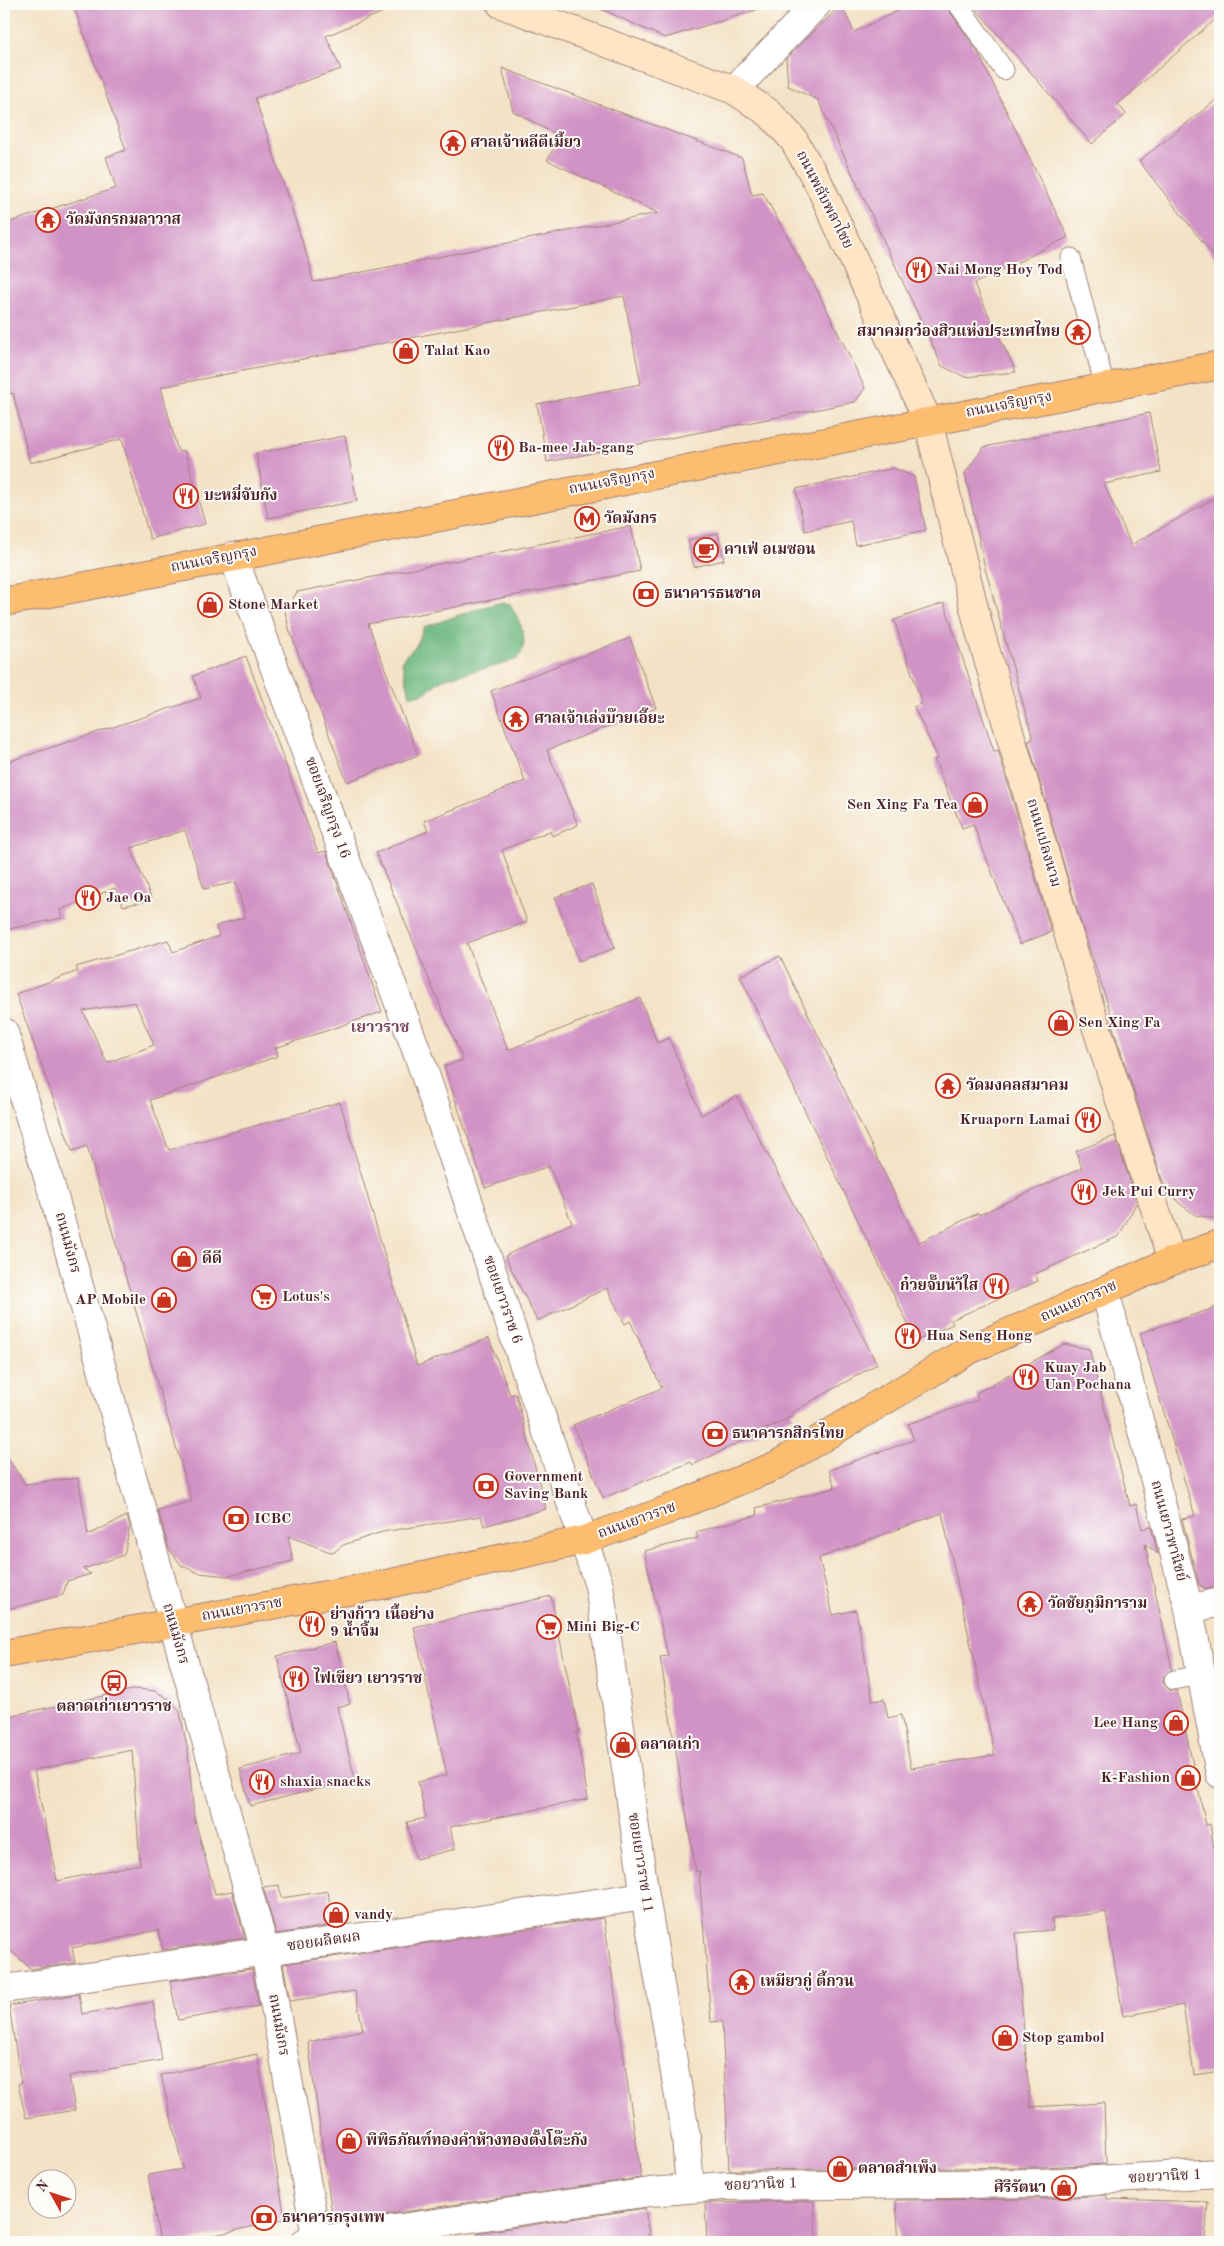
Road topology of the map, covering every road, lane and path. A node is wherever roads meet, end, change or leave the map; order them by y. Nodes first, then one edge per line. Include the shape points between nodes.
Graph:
1 (500, 4) edge
2 (817, 4) edge
3 (958, 4) edge
4 (1004, 70) dead end
5 (734, 90) junction
6 (1071, 258) dead end
7 (1220, 365) edge
8 (1106, 387) junction
9 (928, 421) junction
10 (233, 556) junction
11 (4, 602) edge
12 (4, 1032) edge
13 (420, 1060) joint
14 (1220, 1244) edge
15 (1172, 1261) junction
16 (1105, 1291) junction
17 (584, 1540) junction
18 (1220, 1602) edge
19 (1188, 1609) junction
20 (172, 1622) junction
21 (4, 1654) edge
22 (1201, 1675) junction
23 (1174, 1680) dead end
24 (1220, 1774) edge
25 (644, 1896) junction
26 (265, 1951) junction
27 (4, 1989) edge
28 (1220, 2174) edge
29 (690, 2188) junction
30 (313, 2242) edge

1 - 5 street, ถนนพลับพลาไชย
2 - 5 street
3 - 4 lane
5 - 9 street, ถนนพลับพลาไชย via 768,112 793,139 819,184
6 - 8 lane
7 - 8 main road, ถนนเจริญกรุง
8 - 9 main road, ถนนเจริญกรุง
9 - 10 main road, ถนนเจริญกรุง
9 - 15 street, ถนนแปลงนาม via 979,628 1087,998
10 - 11 main road, ถนนเจริญกรุง
10 - 13 street, ซอยเจริญกรุง 16
12 - 20 street, ถนนมังกร via 54,1198
13 - 17 street, ซอยเยาวราช 6
14 - 15 main road, ถนนเยาวราช
15 - 16 main road, ถนนเยาวราช
16 - 17 main road, ถนนเยาวราช via 969,1350 776,1466
16 - 19 street, ถนนเยาวพานิชย์
17 - 20 main road, ถนนเยาวราช via 392,1583
17 - 25 street, ซอยเยาวราช 11 via 599,1585
18 - 19 street
19 - 22 street, ถนนเยาวพานิชย์
20 - 21 main road, ถนนเยาวราช
20 - 26 street, ถนนมังกร
22 - 23 lane
22 - 24 street, ถนนเยาวพานิชย์
25 - 26 street, ซอยผลิตผล
25 - 29 street, ซอยเยาวราช 11 via 686,2138
26 - 27 street, ซอยผลิตผล
26 - 30 street, ถนนมังกร
28 - 29 street, ซอยวานิช 1 via 1042,2183 784,2184
29 - 30 street, ซอยวานิช 1

